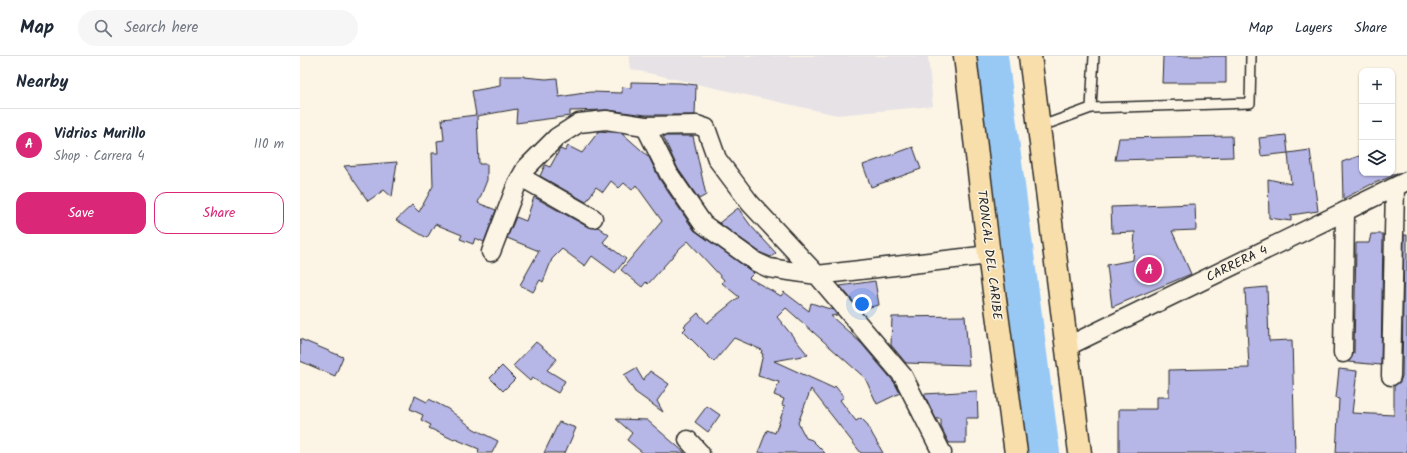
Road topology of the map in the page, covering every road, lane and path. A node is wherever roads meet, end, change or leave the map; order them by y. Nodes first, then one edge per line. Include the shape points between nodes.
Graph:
1 (965, 56) edge
2 (1030, 56) edge
3 (1094, 56) edge
4 (1251, 56) edge
5 (1091, 108) junction
6 (645, 126) junction
7 (1039, 127) junction
8 (521, 177) junction
9 (1401, 184) edge
10 (1345, 212) junction
11 (593, 218) dead end
12 (491, 252) dead end
13 (989, 255) junction
14 (817, 275) junction
15 (1066, 347) junction
16 (1343, 353) dead end
17 (1391, 376) dead end
18 (688, 440) dead end
19 (700, 453) edge
20 (942, 453) edge
21 (1016, 453) edge
22 (1080, 453) edge

1 - 13 highway, TRONCAL DEL CARIBE
2 - 7 highway
3 - 5 lane
4 - 5 lane via 1250,103
5 - 7 lane
6 - 8 street via 606,120 579,123 557,137 526,168
6 - 14 street via 669,174 703,224 769,268
6 - 14 street via 697,125 706,128 717,159 750,203
7 - 15 highway
8 - 11 street
8 - 12 street
9 - 10 street, CARRERA 4
9 - 17 street
10 - 15 street, CARRERA 4
10 - 16 street
13 - 14 street
13 - 21 highway, TRONCAL DEL CARIBE
14 - 20 street via 903,376
15 - 22 highway
18 - 19 street

